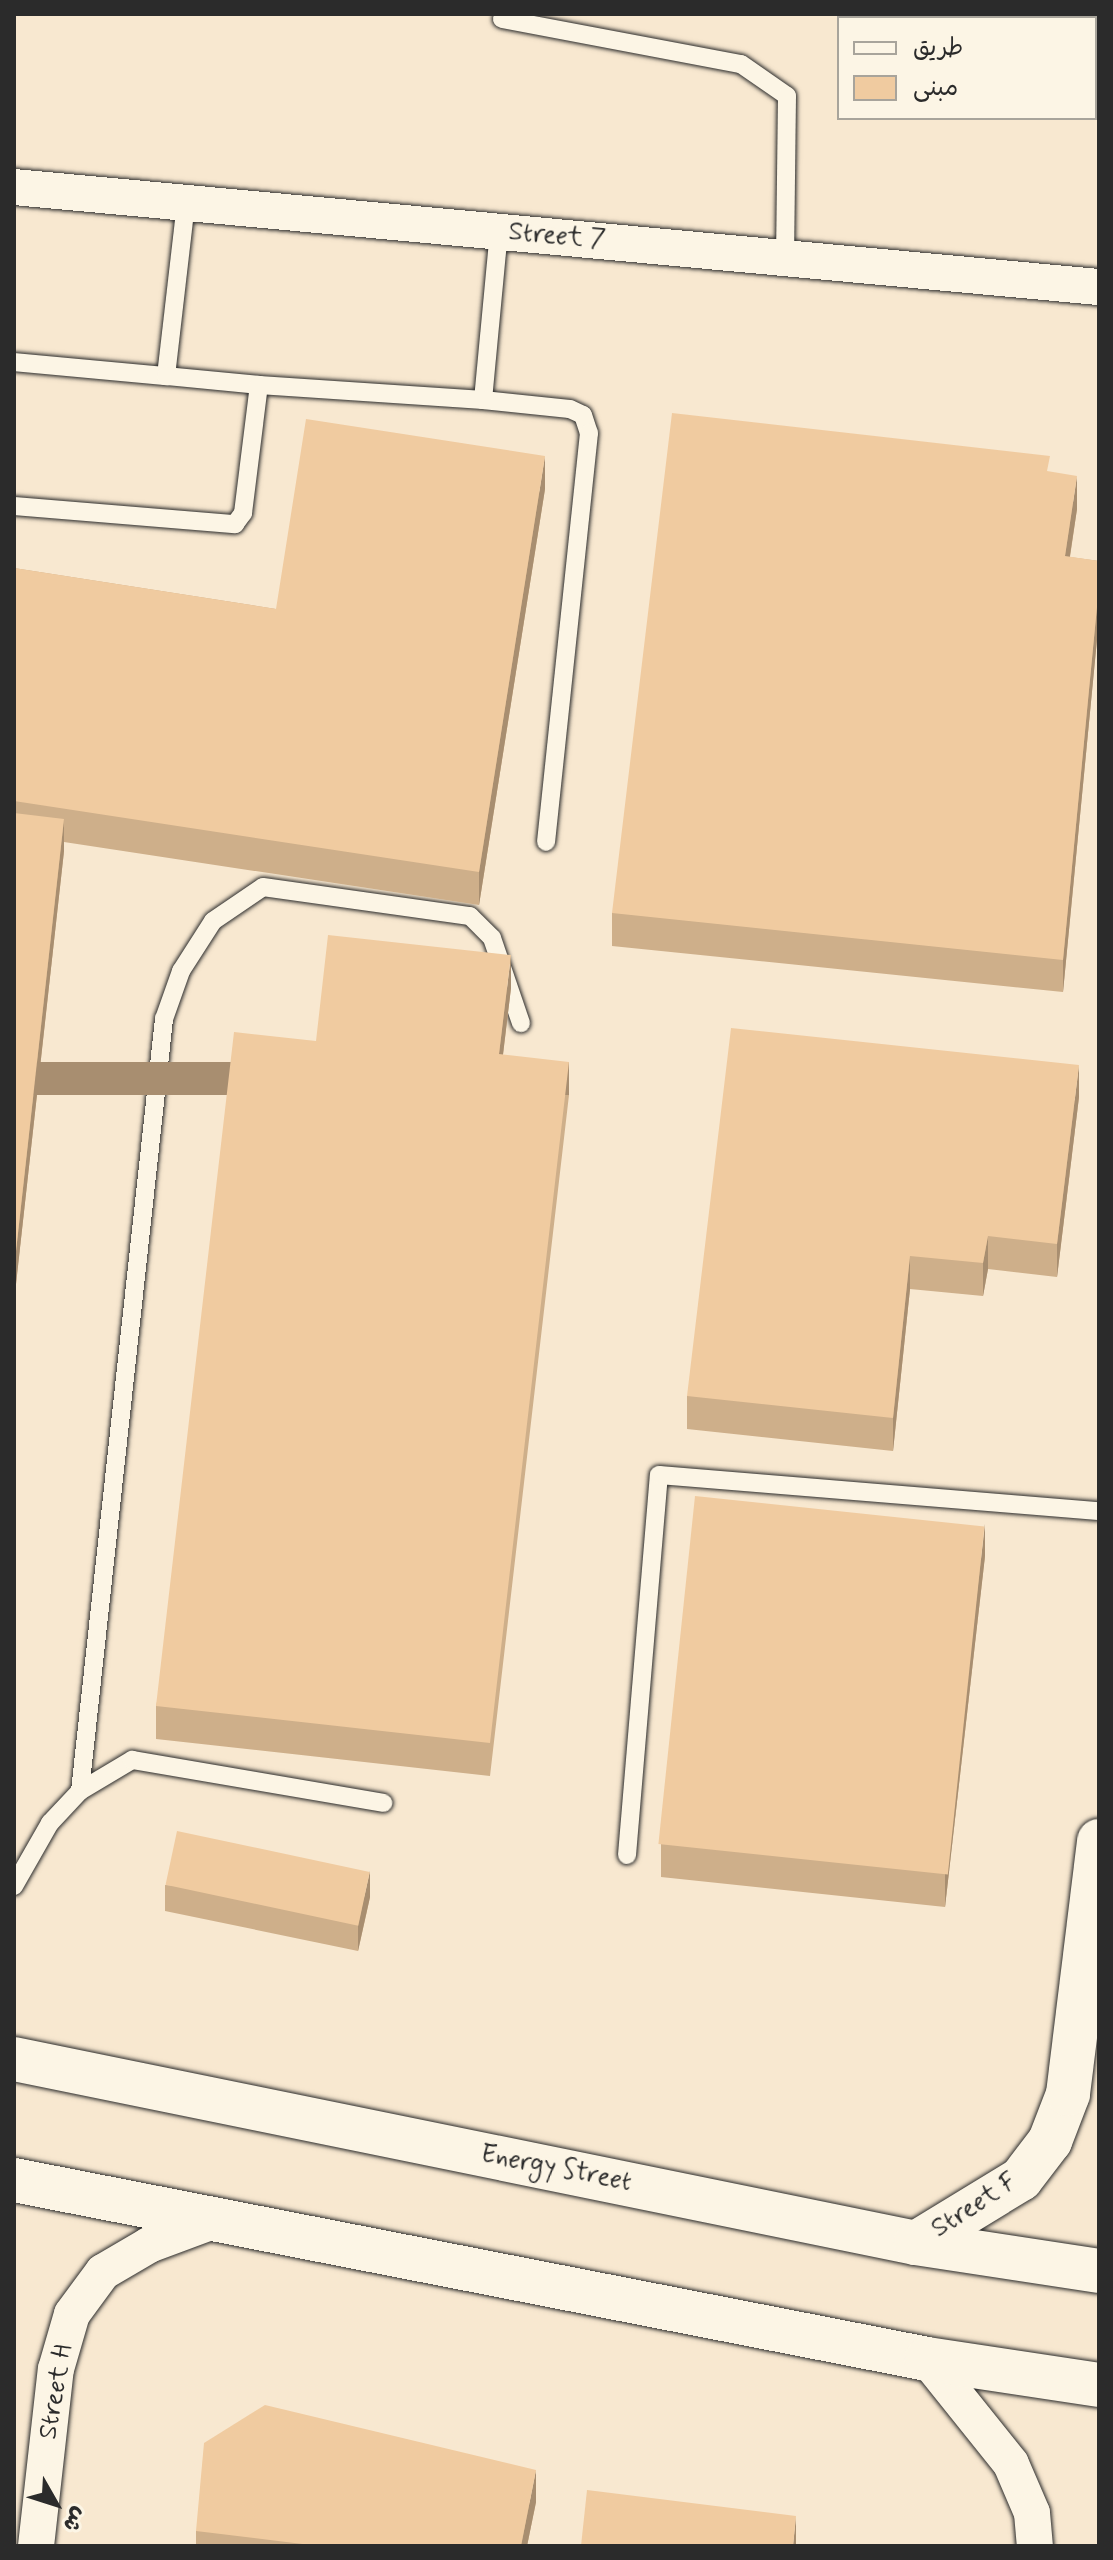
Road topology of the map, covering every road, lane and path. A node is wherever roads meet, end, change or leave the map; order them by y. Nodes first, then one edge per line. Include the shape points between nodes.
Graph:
1 (502, 19) dead end
2 (14, 187) edge
3 (186, 203) junction
4 (499, 232) junction
5 (785, 258) junction
6 (1099, 287) edge
7 (14, 362) edge
8 (166, 376) junction
9 (259, 385) junction
10 (483, 400) junction
11 (14, 506) edge
12 (546, 842) dead end
13 (521, 1023) dead end
14 (1099, 1511) edge
15 (80, 1791) junction
16 (383, 1803) dead end
17 (1099, 1841) edge
18 (627, 1855) dead end
19 (14, 1886) edge
20 (14, 2059) edge
21 (14, 2180) edge
22 (211, 2222) junction
23 (916, 2243) junction
24 (1099, 2271) edge
25 (927, 2359) junction
26 (1099, 2385) edge
27 (36, 2546) edge
28 (1035, 2546) edge

1 - 5 lane via 741,64 787,96
2 - 3 street, Street 7
3 - 4 street, Street 7
3 - 8 lane
4 - 5 street, Street 7
4 - 10 lane
5 - 6 street, Street 7
7 - 8 lane
8 - 9 lane
9 - 10 lane
9 - 11 lane via 243,513 235,524
10 - 12 lane via 570,409 583,415 589,433
13 - 15 lane via 492,938 470,916 263,887 213,921 181,971 164,1019
14 - 18 lane via 659,1475
15 - 16 lane via 132,1760
15 - 19 lane via 50,1823
17 - 23 main road, Street F via 1068,2094 1050,2141 1021,2179
20 - 23 main road, Energy Street
21 - 22 main road
22 - 25 main road
22 - 27 street, Street H via 149,2245 103,2272 72,2314 56,2369
23 - 24 main road, Energy Street
25 - 26 main road
25 - 28 street via 1011,2464 1032,2513

